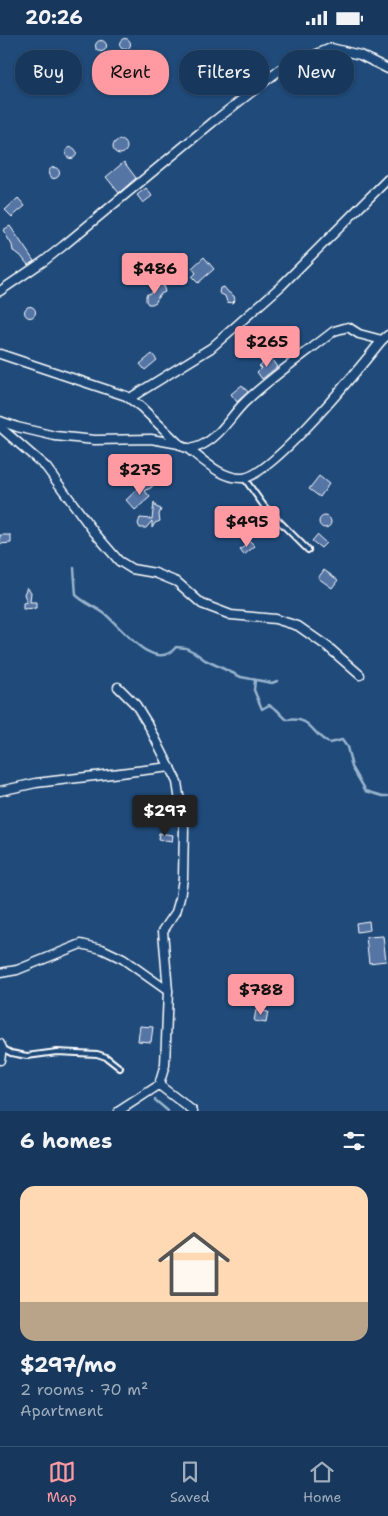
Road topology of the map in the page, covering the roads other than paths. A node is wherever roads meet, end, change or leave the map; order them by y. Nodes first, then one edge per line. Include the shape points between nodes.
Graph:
1 (388, 69) edge
2 (388, 179) edge
3 (0, 291) edge
4 (385, 338) edge
5 (0, 354) edge
6 (130, 398) junction
7 (0, 421) edge
8 (0, 427) edge
9 (179, 444) junction
10 (187, 449) junction
11 (244, 478) junction
12 (308, 550) dead end
13 (360, 675) dead end
14 (118, 687) dead end
15 (170, 767) junction
16 (0, 791) edge
17 (0, 973) edge
18 (168, 991) junction
19 (1, 1046) edge
20 (0, 1060) edge
21 (120, 1068) dead end
22 (159, 1085) junction
23 (119, 1111) edge
24 (193, 1111) edge

1 - 3 street via 360,55 331,48 281,69 63,246
2 - 6 street via 281,286 211,349
4 - 10 street via 359,334 348,327 334,331 244,404 216,435
4 - 11 street via 329,405 264,469
5 - 6 street
6 - 9 street
7 - 9 street via 54,436 94,440 151,439
8 - 13 street via 46,467 119,561 132,569 178,582 202,604 231,615 275,619 298,626
9 - 10 street
10 - 11 street via 223,474
11 - 12 lane via 264,505
14 - 15 street via 136,705
15 - 16 street via 36,783
15 - 18 street via 177,782 184,828 180,898 176,912 163,931
17 - 18 street via 17,970 81,944 123,959
18 - 22 street via 165,1065
19 - 20 street
19 - 21 lane via 11,1053 27,1056 57,1052 97,1054
22 - 23 street
22 - 24 street

